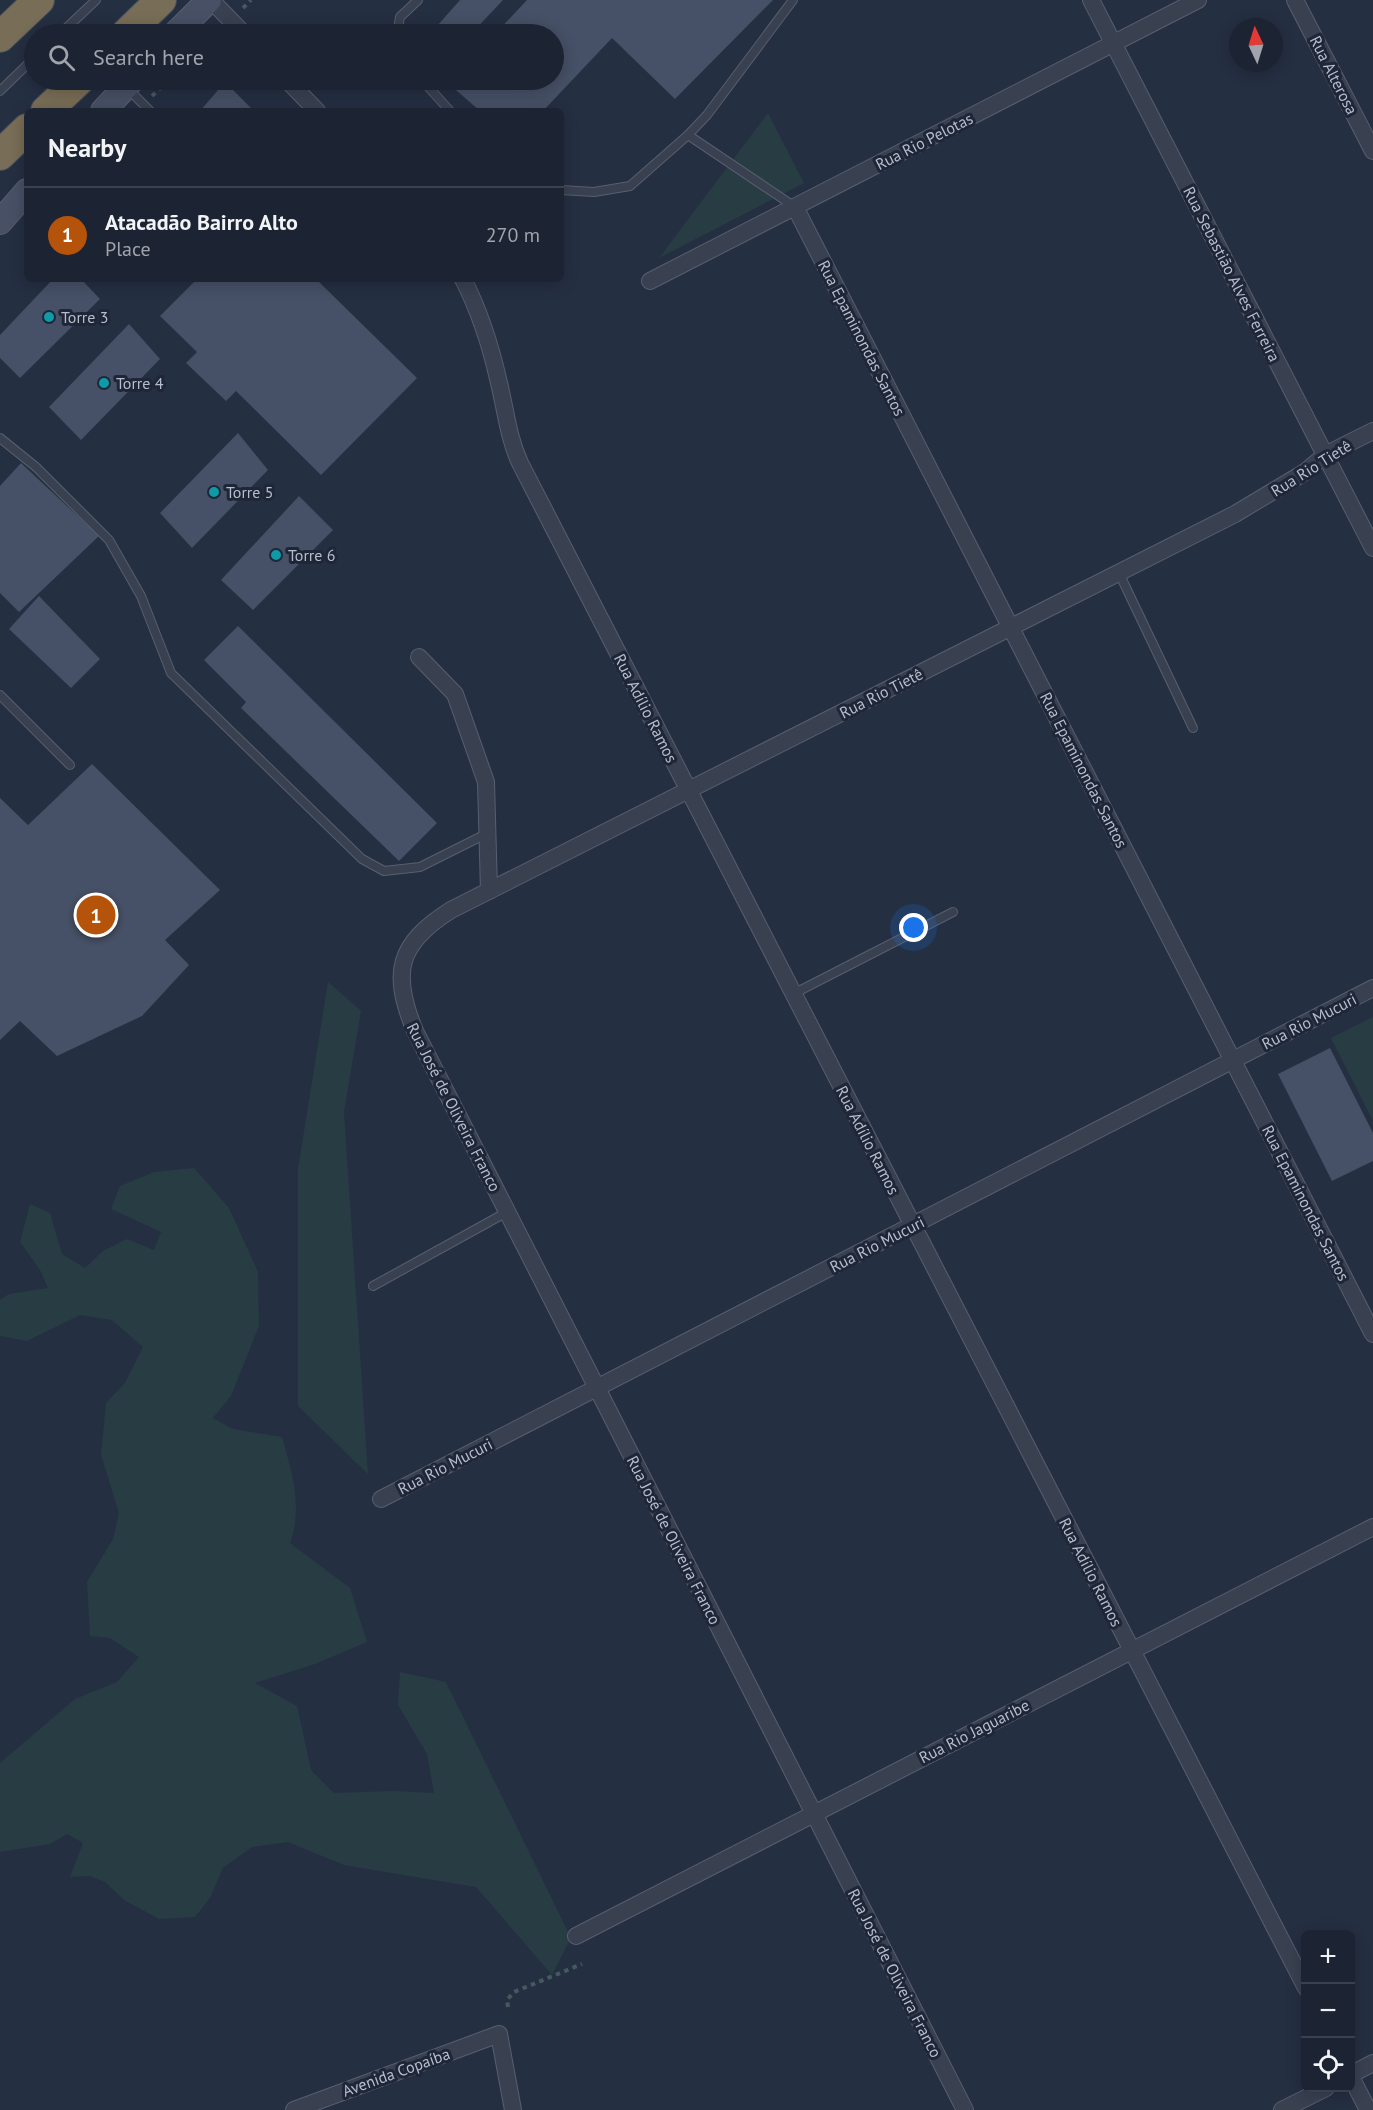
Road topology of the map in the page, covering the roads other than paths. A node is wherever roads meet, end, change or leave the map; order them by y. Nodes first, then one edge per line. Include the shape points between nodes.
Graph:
1 (39, 0) edge
2 (96, 0) edge
3 (161, 0) edge
4 (210, 0) edge
5 (418, 0) edge
6 (793, 0) edge
7 (1091, 0) edge
8 (1198, 0) edge
9 (1295, 0) edge
10 (71, 24) edge
11 (136, 24) edge
12 (185, 24) edge
13 (234, 24) edge
14 (399, 24) edge
15 (2, 34) edge
16 (1113, 43) junction
17 (24, 68) edge
18 (68, 90) edge
19 (123, 90) edge
20 (134, 90) edge
21 (297, 90) edge
22 (431, 90) edge
23 (0, 91) edge
24 (49, 108) edge
25 (109, 108) edge
26 (148, 108) edge
27 (314, 108) edge
28 (447, 108) edge
29 (24, 132) edge
30 (688, 135) junction
31 (1373, 151) edge
32 (0, 155) edge
33 (564, 190) edge
34 (24, 194) edge
35 (795, 207) junction
36 (0, 222) edge
37 (650, 281) dead end
38 (464, 282) edge
39 (1373, 431) edge
40 (0, 438) edge
41 (1325, 455) junction
42 (1373, 548) edge
43 (1119, 573) junction
44 (1011, 627) junction
45 (419, 657) dead end
46 (0, 695) edge
47 (1192, 728) dead end
48 (70, 765) dead end
49 (688, 790) junction
50 (488, 833) junction
51 (489, 891) junction
52 (953, 912) dead end
53 (400, 965) joint
54 (1373, 988) edge
55 (793, 994) junction
56 (1233, 1060) junction
57 (507, 1212) junction
58 (912, 1225) junction
59 (373, 1286) dead end
60 (1373, 1334) edge
61 (597, 1388) junction
62 (381, 1499) dead end
63 (1373, 1527) edge
64 (1132, 1651) junction
65 (814, 1814) junction
66 (576, 1936) dead end
67 (1303, 1984) edge
68 (1373, 2063) edge
69 (1355, 2072) edge
70 (1355, 2085) edge
71 (1318, 2092) edge
72 (299, 2109) edge
73 (513, 2110) edge
74 (965, 2110) edge
75 (1282, 2110) edge
76 (1368, 2110) edge

1 - 15 highway
2 - 10 lane
3 - 11 highway
4 - 12 main road
4 - 13 street
5 - 14 lane via 400,17
6 - 30 lane
7 - 16 street, Rua Sebastião Alves Ferreira
8 - 16 street, Rua Rio Pelotas
9 - 31 street, Rua Alterosa
16 - 35 street, Rua Rio Pelotas
16 - 41 street, Rua Sebastião Alves Ferreira
17 - 23 lane
18 - 24 highway
19 - 25 main road
20 - 26 lane
21 - 27 street
22 - 28 lane
29 - 32 highway
30 - 33 lane via 630,186 594,192
30 - 35 lane
34 - 36 main road
35 - 37 street, Rua Rio Pelotas
35 - 44 street, Rua Epaminondas Santos
38 - 49 street, Rua Adílio Ramos via 483,323 512,445
39 - 41 street, Rua Rio Tietê
40 - 50 lane via 36,467 109,540 141,596 171,673 362,859 384,871 420,867
41 - 42 street, Rua Sebastião Alves Ferreira
41 - 43 street, Rua Rio Tietê via 1305,472 1234,514
43 - 44 street, Rua Rio Tietê
43 - 47 lane
44 - 49 street, Rua Rio Tietê
44 - 56 street, Rua Epaminondas Santos
45 - 50 street via 455,694 486,782
46 - 48 lane
49 - 51 street, Rua Rio Tietê
49 - 55 street, Rua Adílio Ramos
50 - 51 street
51 - 53 street, Rua Rio Tietê via 433,921 409,946
52 - 55 lane
53 - 57 street, Rua José de Oliveira Franco via 400,987 415,1031
54 - 56 street, Rua Rio Mucuri
55 - 58 street, Rua Adílio Ramos
56 - 58 street, Rua Rio Mucuri
56 - 60 street, Rua Epaminondas Santos
57 - 59 lane
57 - 61 street, Rua José de Oliveira Franco
58 - 61 street, Rua Rio Mucuri
58 - 64 street, Rua Adílio Ramos
61 - 62 street, Rua Rio Mucuri
61 - 65 street, Rua José de Oliveira Franco
63 - 64 street, Rua Rio Jaguaribe
64 - 65 street, Rua Rio Jaguaribe
64 - 67 street, Rua Adílio Ramos
65 - 66 street, Rua Rio Jaguaribe
65 - 74 street, Rua José de Oliveira Franco
68 - 69 street
70 - 76 street
71 - 75 street
72 - 73 street, Avenida Copaíba via 499,2034

